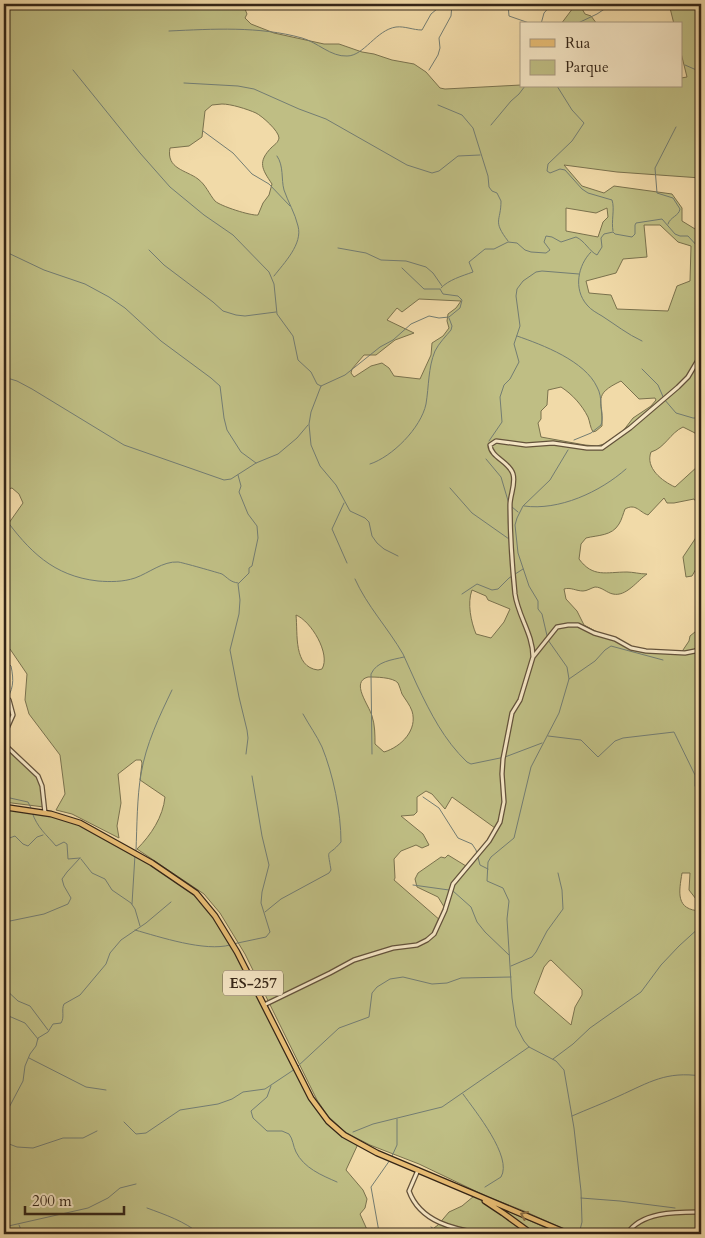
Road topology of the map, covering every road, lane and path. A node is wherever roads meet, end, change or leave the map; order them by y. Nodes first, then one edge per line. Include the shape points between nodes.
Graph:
1 (701, 355) edge
2 (701, 648) edge
3 (534, 657) junction
4 (9, 700) dead end
5 (4, 735) edge
6 (4, 744) edge
7 (4, 807) edge
8 (45, 813) junction
9 (264, 1005) junction
10 (418, 1170) junction
11 (473, 1194) junction
12 (701, 1212) edge
13 (483, 1234) edge
14 (532, 1234) edge
15 (569, 1234) edge
16 (627, 1234) edge

1 - 3 street via 678,387 602,448 496,441 490,445 514,478 510,501 516,596
2 - 3 street via 685,653 646,651 568,624 554,630
3 - 9 street via 507,735 500,822 489,841 453,884 434,934 417,945 393,948 354,960
4 - 5 street via 13,715
6 - 8 street via 40,779
7 - 8 main road, ES-257
8 - 9 main road, ES-257 via 92,829 196,893 227,935
9 - 10 main road, ES-257 via 311,1098 328,1121 351,1140
10 - 11 main road, ES-257
10 - 13 street via 409,1191 424,1212 446,1226
11 - 14 main road, ES-257
15 -> 11 main road, ES-257
12 - 16 street via 655,1216 636,1225

